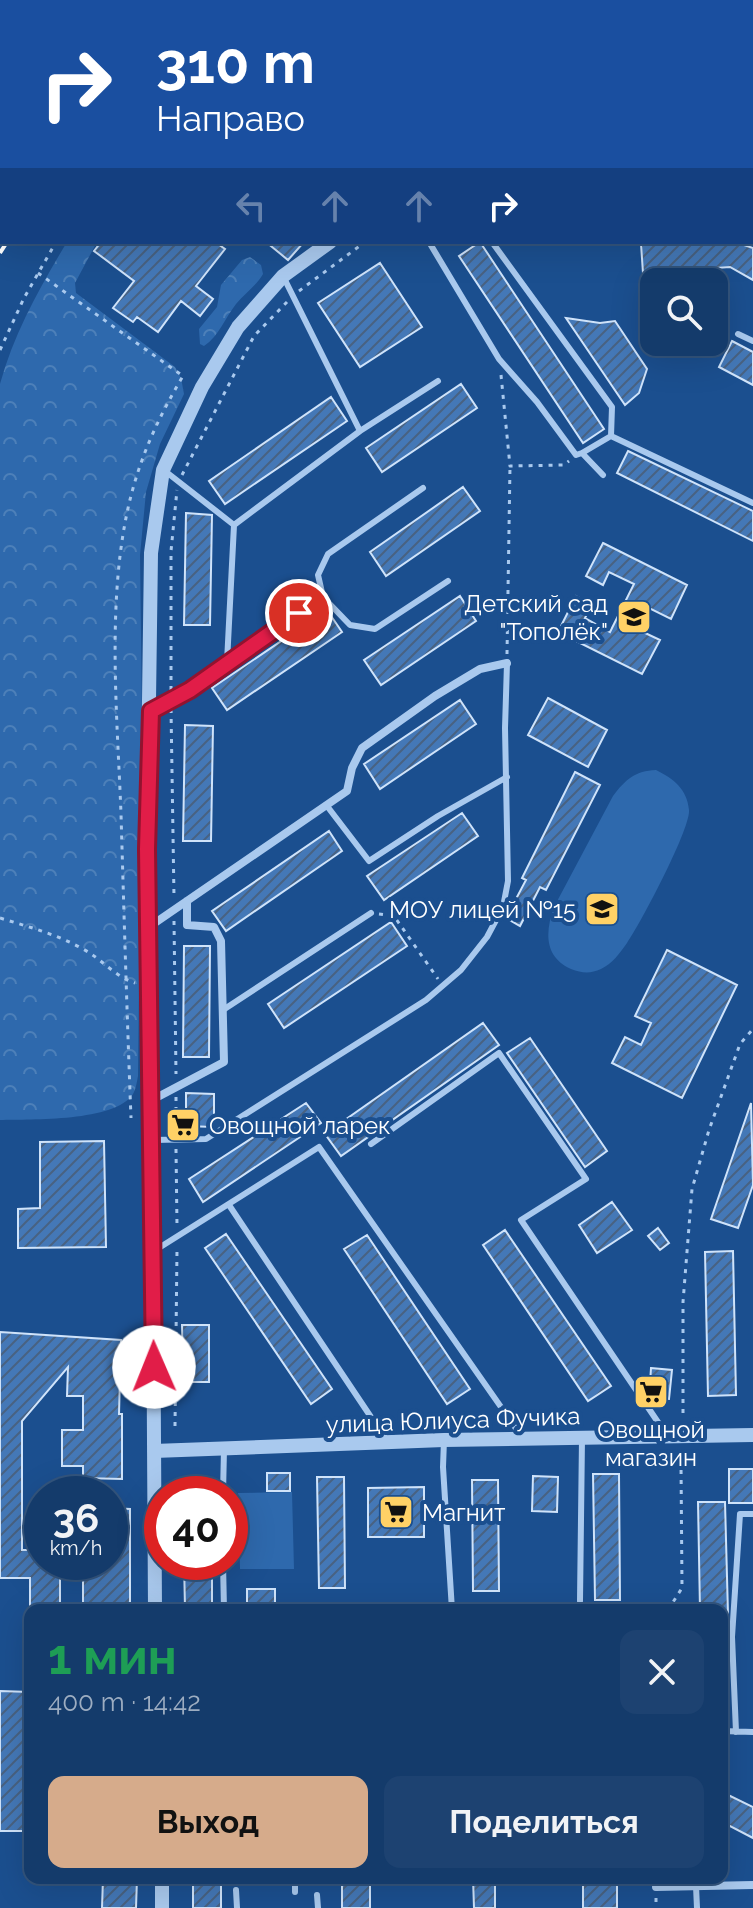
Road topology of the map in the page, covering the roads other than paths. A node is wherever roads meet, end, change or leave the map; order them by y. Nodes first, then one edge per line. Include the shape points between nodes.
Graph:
1 (327, 244) edge
2 (430, 244) edge
3 (493, 244) edge
4 (283, 276) junction
5 (738, 334) dead end
6 (753, 341) edge
7 (438, 381) dead end
8 (360, 431) junction
9 (611, 436) junction
10 (579, 454) junction
11 (163, 470) junction
12 (603, 475) dead end
13 (423, 488) dead end
14 (753, 503) edge
15 (234, 525) junction
16 (448, 581) dead end
17 (323, 597) junction
18 (227, 662) junction
19 (507, 663) joint
20 (151, 711) junction
21 (507, 777) junction
22 (327, 806) junction
23 (187, 901) junction
24 (371, 913) road end
25 (149, 927) junction
26 (223, 1010) junction
27 (152, 1100) junction
28 (153, 1140) junction
29 (371, 1144) dead end
30 (229, 1205) junction
31 (152, 1252) junction
32 (753, 1435) edge
33 (668, 1437) junction
34 (582, 1438) junction
35 (444, 1440) junction
36 (524, 1440) junction
37 (389, 1443) junction
38 (224, 1449) junction
39 (154, 1451) junction
40 (223, 1476) edge
41 (753, 1514) edge
42 (223, 1580) edge
43 (580, 1601) dead end
44 (155, 1604) edge
45 (224, 1604) edge
46 (452, 1604) edge
47 (728, 1637) edge
48 (732, 1637) junction
49 (728, 1731) edge
50 (736, 1732) junction
51 (753, 1732) edge
52 (162, 1884) edge
53 (295, 1884) edge
54 (753, 1885) edge
55 (696, 1886) junction
56 (656, 1887) dead end
57 (236, 1890) dead end
58 (295, 1892) dead end
59 (317, 1895) dead end
60 (162, 1908) edge
61 (237, 1908) edge
62 (318, 1908) edge
63 (697, 1908) edge

1 - 4 street
2 - 10 lane via 499,359
3 - 9 lane via 612,407
4 - 8 lane
4 - 11 street via 238,327 202,387
5 - 6 lane
7 - 8 lane
8 - 15 lane
9 - 10 lane
9 - 14 lane
10 - 12 lane
11 - 15 lane
11 - 20 street via 151,553
13 - 17 lane via 328,554 318,575
15 - 18 lane
16 - 17 lane via 375,629 350,625
17 - 18 lane
18 - 20 lane
19 - 21 lane
19 - 22 street via 480,669 362,748 347,791
20 - 25 street
21 - 22 lane via 369,861
21 - 28 lane via 509,855 503,907 461,970 387,1026 206,1139
22 - 23 street
23 - 25 street
23 - 26 street via 187,925 214,927 221,941
24 - 26 lane
25 - 27 street
26 - 27 street via 224,1062
27 - 28 street
28 - 31 street
29 - 33 lane via 499,1053 586,1179 521,1220
30 - 31 lane
30 - 36 lane via 319,1147
30 - 37 lane
31 - 39 street
32 - 33 street, улица Юлиуса Фучика
33 - 34 street, улица Юлиуса Фучика
34 - 36 street, улица Юлиуса Фучика
34 - 43 lane
35 - 36 street, улица Юлиуса Фучика
35 - 37 street, улица Юлиуса Фучика
35 - 46 lane
37 - 38 street, улица Юлиуса Фучика
38 - 39 street, улица Юлиуса Фучика
38 - 40 lane
39 - 44 street
41 - 48 lane via 740,1514
42 - 45 lane
47 - 48 lane
48 - 50 lane
49 - 50 lane
50 - 51 lane
52 - 60 street
53 - 58 lane
54 - 55 street
55 - 56 street
55 - 63 lane
57 - 61 lane
59 - 62 lane

